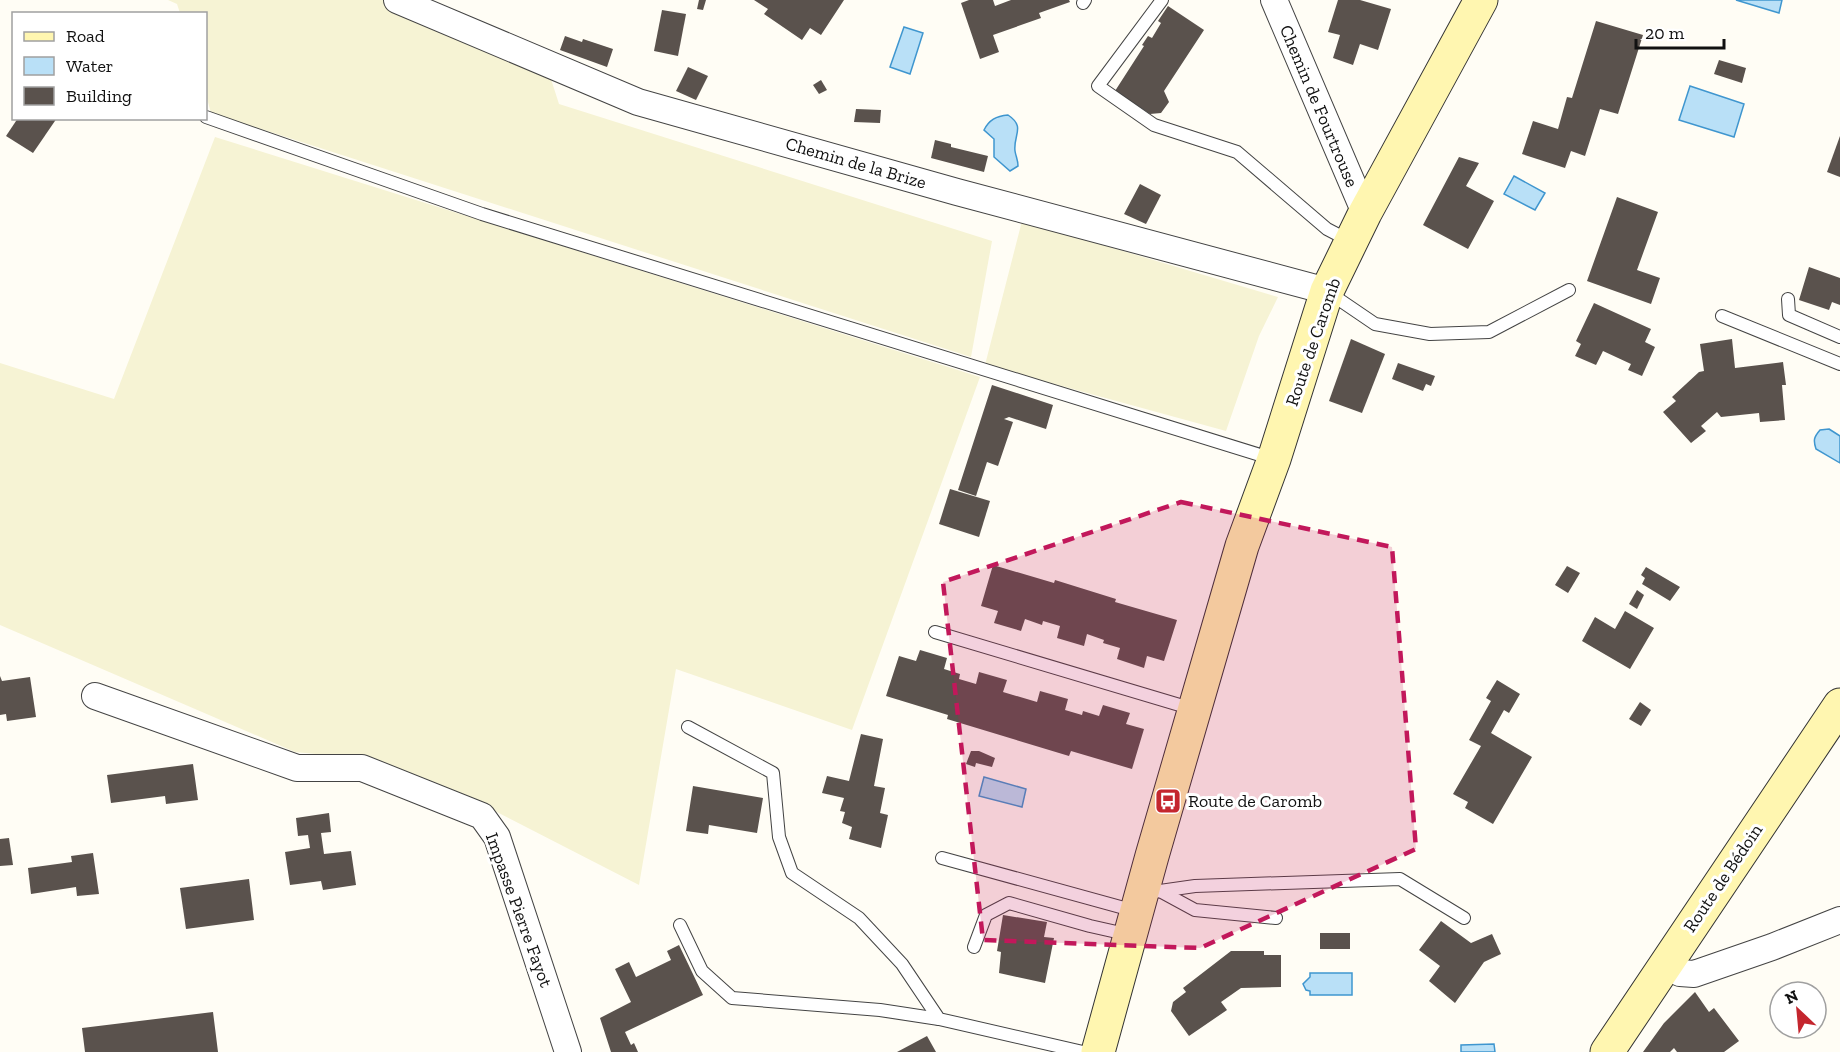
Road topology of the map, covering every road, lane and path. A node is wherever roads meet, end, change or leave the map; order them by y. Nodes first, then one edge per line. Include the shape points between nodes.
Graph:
1 (398, 0) edge
2 (1162, 0) edge
3 (1274, 0) edge
4 (1481, 0) edge
5 (207, 117) edge
6 (1358, 227) junction
7 (1569, 290) dead end
8 (1327, 291) junction
9 (1788, 299) dead end
10 (1722, 316) dead end
11 (1840, 337) edge
12 (1840, 364) edge
13 (1274, 459) junction
14 (935, 632) dead end
15 (95, 696) dead end
16 (1840, 705) edge
17 (1195, 710) junction
18 (688, 727) dead end
19 (942, 858) dead end
20 (1142, 908) junction
21 (1276, 918) dead end
22 (1464, 918) dead end
23 (1840, 920) edge
24 (680, 925) dead end
25 (974, 946) dead end
26 (1664, 965) junction
27 (939, 1019) junction
28 (568, 1052) edge
29 (1083, 1052) edge
30 (1098, 1052) edge
31 (1607, 1052) edge

1 - 8 street, Chemin de la Brize via 638,102
2 - 6 lane via 1098,86 1154,125 1237,152 1327,229
3 - 6 street, Chemin de Fourtrouse
4 - 6 main road, Route de Caromb
5 - 13 lane via 482,214
6 - 8 main road, Route de Caromb
7 - 8 lane via 1489,332 1430,334 1375,324
8 - 13 main road, Route de Caromb
9 - 11 lane via 1789,315
10 - 12 lane
13 - 17 main road, Route de Caromb via 1242,546
14 - 17 lane
15 - 28 street, Impasse Pierre Fayot via 297,768 362,768 482,816 497,837
16 - 26 main road, Route de Bédoin
17 - 20 main road, Route de Caromb
18 - 27 lane via 773,773 779,837 792,873 859,918 902,964
19 - 20 lane
20 - 21 lane
20 - 22 lane via 1195,886 1400,879
20 - 25 lane via 1090,926 1009,903 986,915
20 - 30 main road, Route de Caromb
23 - 26 street via 1694,974 1680,973
24 - 27 lane via 702,971 732,998
26 - 31 main road, Route de Bédoin
27 - 29 lane

